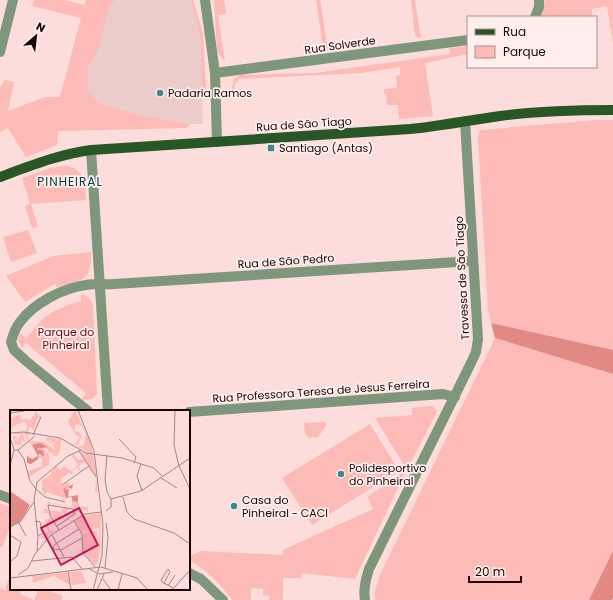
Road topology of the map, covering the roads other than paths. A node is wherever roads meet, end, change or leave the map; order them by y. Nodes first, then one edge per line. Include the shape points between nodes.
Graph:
1 (13, 0) edge
2 (204, 0) edge
3 (539, 0) edge
4 (535, 16) edge
5 (467, 40) edge
6 (0, 52) edge
7 (215, 73) junction
8 (613, 110) edge
9 (465, 121) junction
10 (217, 142) junction
11 (91, 150) junction
12 (0, 177) edge
13 (474, 261) junction
14 (100, 284) junction
15 (455, 397) junction
16 (87, 410) edge
17 (108, 410) edge
18 (190, 412) edge
19 (0, 495) edge
20 (10, 499) edge
21 (190, 574) edge
22 (223, 600) edge
23 (366, 600) edge

1 - 6 street
2 - 7 street
3 - 4 street
5 - 7 street, Rua Solverde
7 - 10 street
8 - 9 main road, Rua de São Tiago via 541,112
9 - 10 main road, Rua de São Tiago via 437,126
9 - 13 street, Travessa de São Tiago
10 - 11 main road, Rua de São Tiago
11 - 12 main road, Rua de São Tiago via 56,157
11 - 14 street
13 - 14 street, Rua de São Pedro
13 - 15 street, Travessa de São Tiago via 478,339 473,358
14 - 16 street, Rua de São Pedro via 73,288 42,303 19,323 11,342 14,350 26,361
14 - 17 street
15 - 18 street, Rua Professora Teresa de Jesus Ferreira via 443,394
15 - 23 street, Travessa de São Tiago via 369,569 364,595
19 - 20 street
21 - 22 street via 201,579

